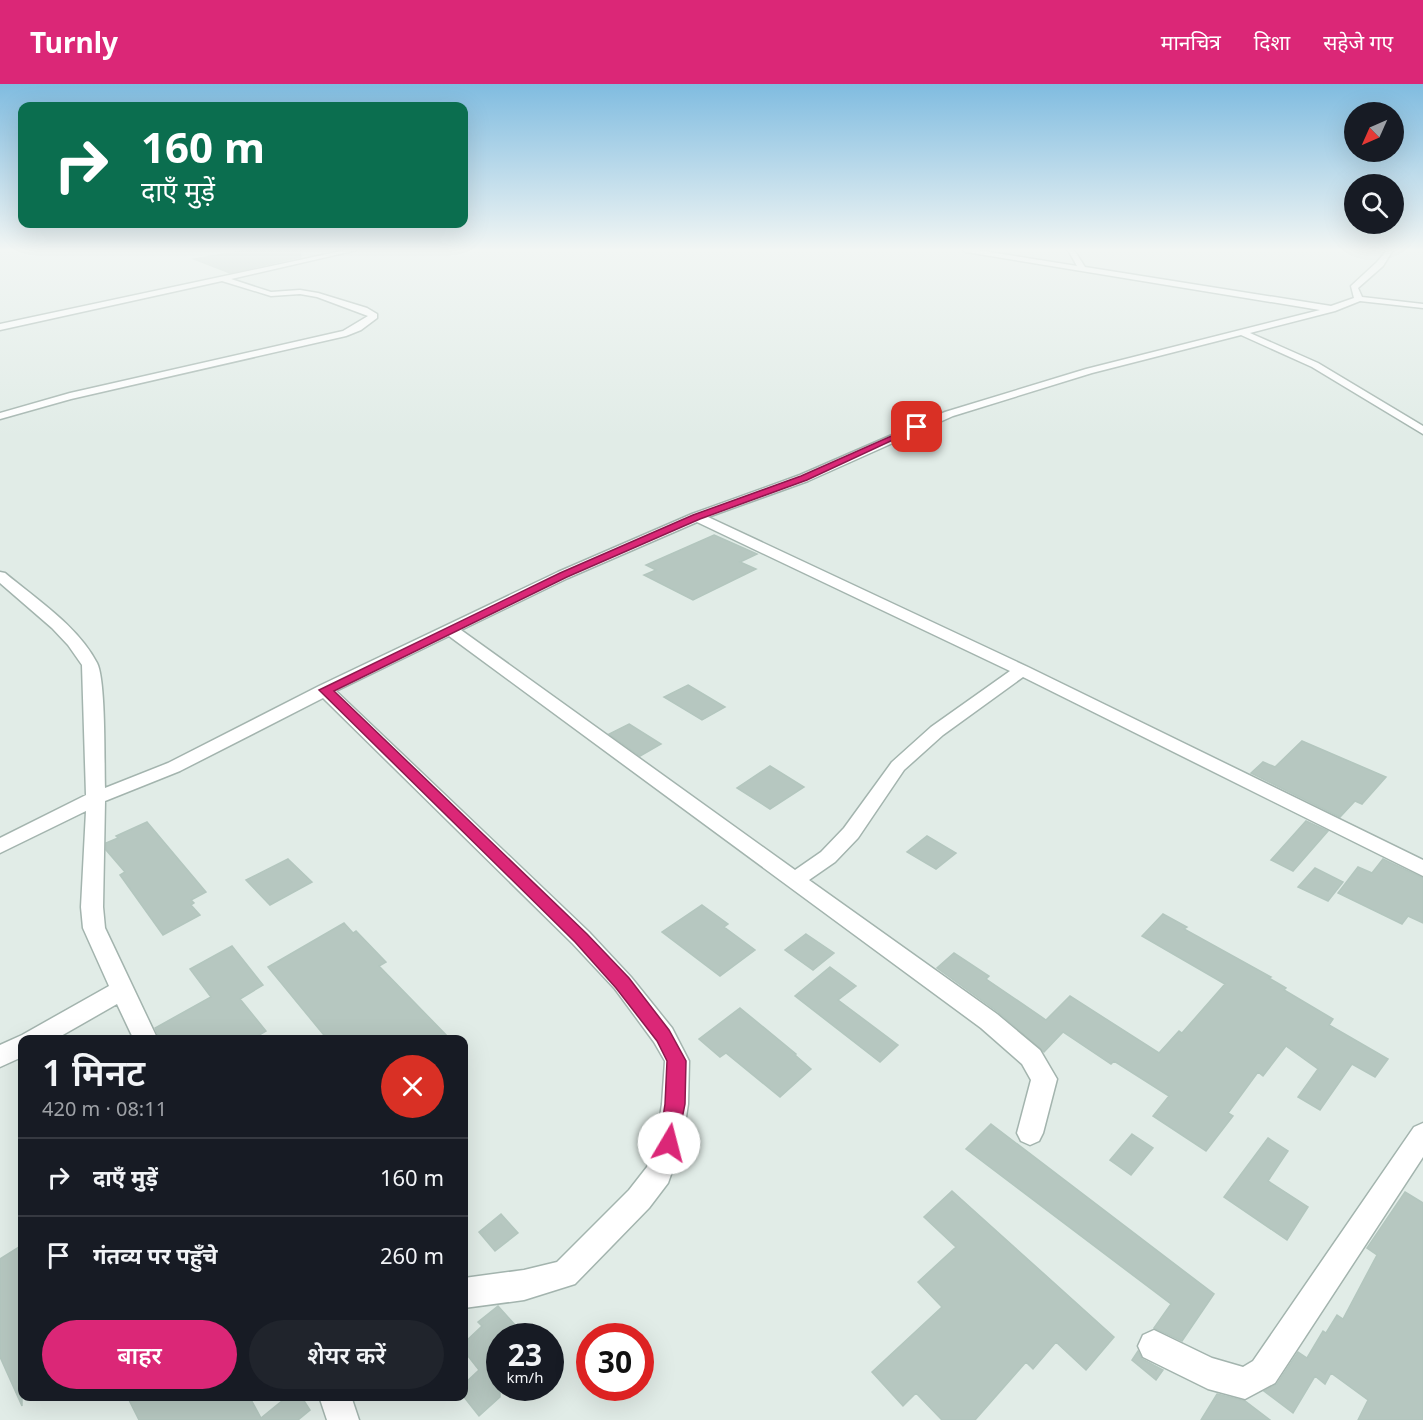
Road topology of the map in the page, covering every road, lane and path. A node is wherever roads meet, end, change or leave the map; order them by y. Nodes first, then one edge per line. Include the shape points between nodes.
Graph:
1 (66, 312) edge
2 (368, 312) edge
3 (1318, 312) edge
4 (0, 327) edge
5 (1239, 332) junction
6 (0, 416) edge
7 (1423, 431) edge
8 (697, 517) junction
9 (0, 576) edge
10 (450, 630) junction
11 (1022, 670) junction
12 (326, 690) junction
13 (96, 798) junction
14 (0, 846) edge
15 (1423, 869) edge
16 (796, 879) junction
17 (122, 990) junction
18 (41, 1035) edge
19 (144, 1035) edge
20 (18, 1047) edge
21 (0, 1057) edge
22 (1030, 1133) dead end
23 (1423, 1135) edge
24 (468, 1292) edge
25 (1154, 1346) dead end

1 - 4 street
2 - 6 street via 374,316 346,333 70,396
3 - 5 street
5 - 7 street via 1315,365
5 - 8 street via 960,410 768,493
8 - 10 street via 563,575
8 - 11 street
9 - 13 street via 57,625 90,665
10 - 12 street
10 - 16 street
11 - 15 street
11 - 16 street via 937,730 898,766 851,833 828,857
12 - 13 street via 174,767
12 - 24 street via 581,938 623,983 663,1035 677,1061 669,1143 658,1174 639,1199 565,1274 524,1285
13 - 14 street
13 - 17 street via 94,928
16 - 22 street via 989,1021 1031,1057 1044,1079
17 - 18 street
17 - 19 street
20 - 21 street
23 - 25 street via 1264,1372 1245,1383 1208,1373

